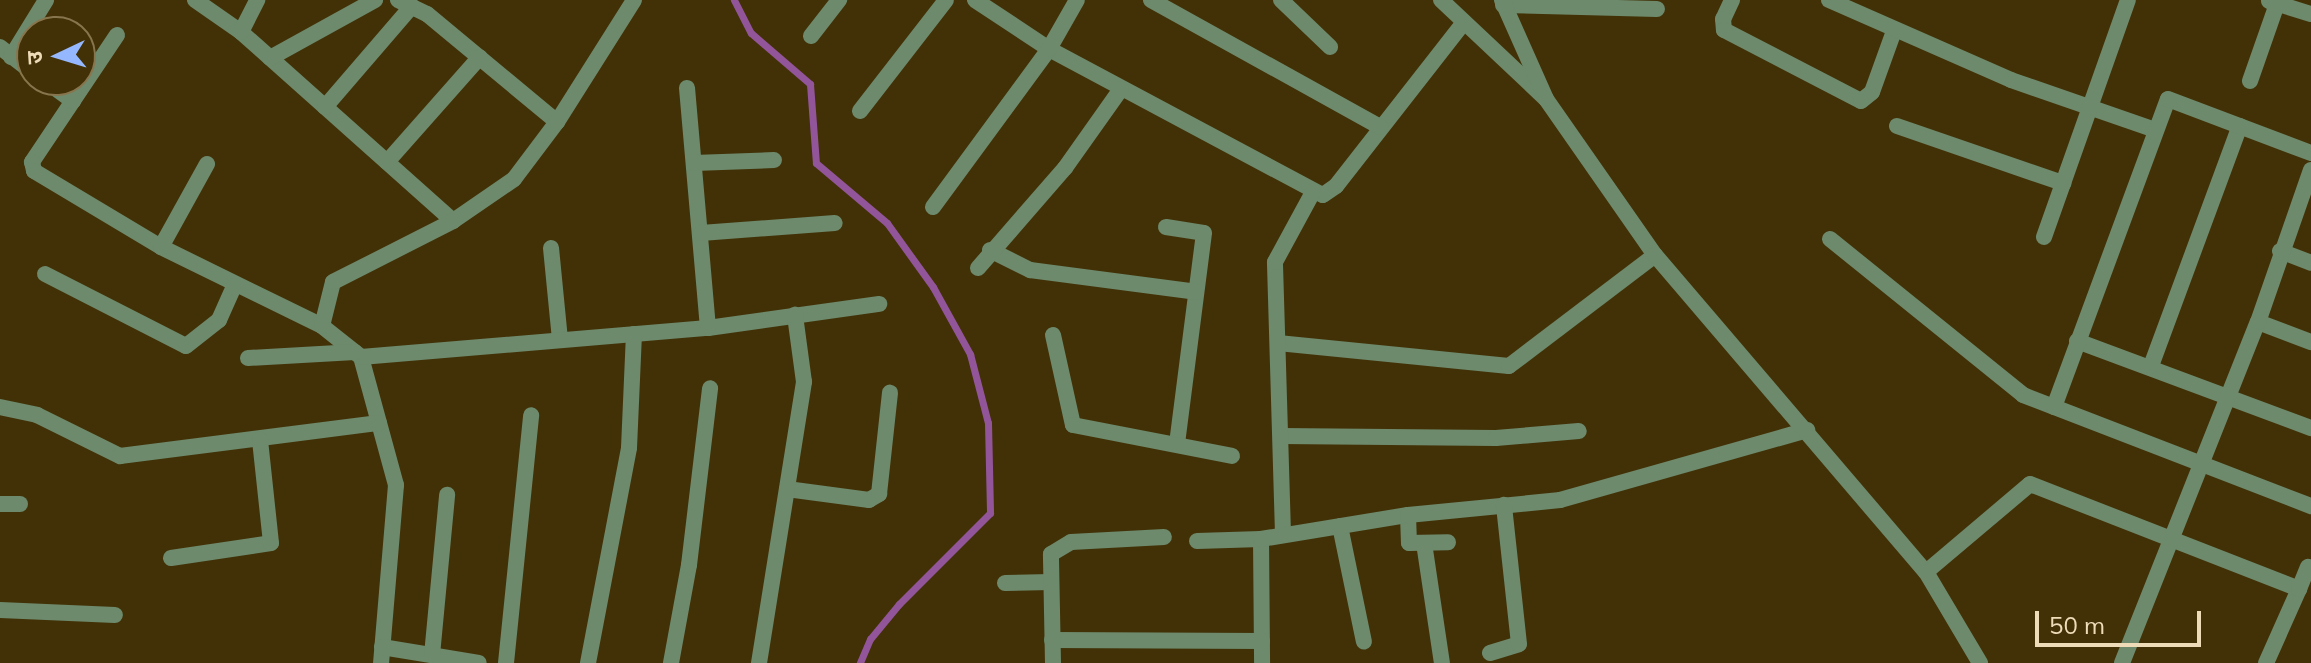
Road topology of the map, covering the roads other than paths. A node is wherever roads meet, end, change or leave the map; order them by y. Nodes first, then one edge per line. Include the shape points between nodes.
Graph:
1 (46, 0) edge
2 (195, 0) edge
3 (257, 0) edge
4 (375, 0) edge
5 (634, 0) edge
6 (839, 0) edge
7 (946, 0) edge
8 (975, 0) edge
9 (1077, 0) edge
10 (1151, 0) edge
11 (1281, 0) edge
12 (1441, 0) edge
13 (1732, 0) edge
14 (1829, 0) edge
15 (2128, 0) edge
16 (1502, 2) edge
17 (2272, 2) edge
18 (405, 3) edge
19 (1169, 4) edge
20 (1657, 9) dead end
21 (2311, 14) edge
22 (1464, 22) junction
23 (1894, 31) junction
24 (241, 32) junction
25 (117, 35) dead end
26 (811, 36) dead end
27 (1330, 47) dead end
28 (1049, 49) junction
29 (6, 52) edge
30 (480, 57) junction
31 (270, 58) junction
32 (2250, 81) dead end
33 (687, 88) dead end
34 (1121, 89) junction
35 (66, 96) edge
36 (1546, 99) junction
37 (73, 101) junction
38 (2091, 106) junction
39 (325, 107) junction
40 (860, 111) dead end
41 (557, 122) junction
42 (1897, 126) dead end
43 (2240, 126) junction
44 (1380, 127) junction
45 (2155, 130) junction
46 (2311, 153) edge
47 (774, 160) dead end
48 (387, 162) junction
49 (694, 163) junction
50 (207, 164) dead end
51 (2311, 170) edge
52 (2063, 183) junction
53 (1313, 192) junction
54 (933, 207) dead end
55 (453, 221) junction
56 (835, 223) dead end
57 (1166, 227) dead end
58 (701, 233) junction
59 (2044, 237) dead end
60 (1830, 239) dead end
61 (161, 247) junction
62 (551, 248) dead end
63 (990, 250) junction
64 (2280, 251) junction
65 (1655, 255) junction
66 (2311, 263) edge
67 (978, 268) dead end
68 (45, 274) dead end
69 (234, 286) junction
70 (1196, 292) junction
71 (879, 304) dead end
72 (795, 315) junction
73 (2258, 322) junction
74 (322, 326) junction
75 (708, 328) junction
76 (634, 334) junction
77 (1053, 335) dead end
78 (560, 340) junction
79 (2077, 341) junction
80 (2311, 342) edge
81 (1278, 343) junction
82 (358, 354) junction
83 (248, 358) dead end
84 (2151, 366) junction
85 (710, 388) dead end
86 (890, 393) dead end
87 (2227, 394) junction
88 (0, 407) edge
89 (2054, 407) junction
90 (531, 415) dead end
91 (379, 423) junction
92 (2311, 428) edge
93 (1807, 430) junction
94 (1579, 431) dead end
95 (1281, 436) junction
96 (260, 440) junction
97 (1177, 444) junction
98 (1232, 456) dead end
99 (2198, 461) junction
100 (787, 489) junction
101 (447, 495) dead end
102 (0, 504) edge
103 (20, 504) dead end
104 (1504, 505) junction
105 (2311, 506) edge
106 (1408, 515) junction
107 (1340, 526) junction
108 (1283, 534) junction
109 (1164, 537) dead end
110 (1261, 539) junction
111 (1197, 541) dead end
112 (2173, 541) junction
113 (1448, 542) dead end
114 (1424, 543) junction
115 (171, 558) dead end
116 (2308, 567) dead end
117 (1926, 572) junction
118 (1051, 582) junction
119 (1005, 583) dead end
120 (2299, 589) junction
121 (0, 610) edge
122 (115, 615) dead end
123 (1052, 640) junction
124 (1262, 641) junction
125 (1364, 642) dead end
126 (1490, 653) dead end
127 (382, 655) edge
128 (432, 655) junction
129 (479, 663) edge
130 (506, 663) edge
131 (588, 663) edge
132 (671, 663) edge
133 (759, 663) edge
134 (1053, 663) edge
135 (1262, 663) edge
136 (1442, 663) edge
137 (1980, 663) edge
138 (2122, 663) edge
139 (2266, 663) edge

1 - 29 street
2 - 24 street
3 - 24 street
4 - 31 street
5 - 41 street
6 - 26 street
7 - 40 street
8 - 28 street
9 - 28 street
10 - 19 street
11 - 27 street
12 - 22 street
13 - 23 street via 1724,30 1861,101 1872,92
14 - 23 street
15 - 38 street
16 - 20 street
16 - 36 street
17 - 21 street
17 - 32 street
18 - 30 street
18 - 39 street
19 - 44 street
22 - 36 street
22 - 44 street
23 - 38 street via 2011,80
24 - 31 street
25 - 37 street
28 - 34 street
28 - 54 street
30 - 41 street
30 - 48 street
31 - 39 street
33 - 49 street
34 - 53 street via 1280,168
34 - 63 street via 1065,168
35 - 37 street
36 - 65 street
37 - 61 street via 32,162 34,171
38 - 45 street
38 - 52 street
39 - 48 street
41 - 55 street via 514,179
42 - 52 street
43 - 45 street via 2170,99
43 - 46 street
43 - 84 street
44 - 53 street via 1331,192
45 - 79 street
47 - 49 street
48 - 55 street
49 - 58 street
50 - 61 street
51 - 64 street
52 - 59 street
53 - 81 street via 1275,262
55 - 74 street via 333,282
56 - 58 street
57 - 70 street via 1204,233
58 - 75 street
60 - 89 street via 2023,395
61 - 69 street
62 - 78 street
63 - 67 street
63 - 70 street via 1030,270
64 - 66 street
64 - 73 street
65 - 81 street via 1509,366
65 - 93 street
68 - 69 street via 186,346 219,320
69 - 74 street
70 - 97 street
71 - 72 street
72 - 75 street
72 - 100 street via 804,382
73 - 80 street
73 - 87 street
74 - 82 street
75 - 76 street
76 - 78 street
76 - 131 street via 629,448
77 - 97 street via 1073,425
78 - 82 street
79 - 84 street
79 - 89 street
81 - 95 street
82 - 83 street
82 - 91 street
84 - 87 street
85 - 132 street via 689,565
86 - 100 street via 879,494 869,500
87 - 92 street
87 - 99 street
88 - 96 street via 37,415 120,456
89 - 99 street
90 - 130 street
91 - 96 street
91 - 127 street via 396,485
93 - 104 street via 1560,500
93 - 117 street
94 - 95 street via 1496,438
95 - 108 street
96 - 115 street via 271,543
97 - 98 street
99 - 105 street
99 - 112 street
100 - 133 street
101 - 128 street
102 - 103 street
104 - 106 street
104 - 126 street via 1519,644
106 - 107 street
106 - 114 street via 1409,543
107 - 108 street
107 - 125 street
108 - 110 street
109 - 118 street via 1060,545 1051,554
110 - 111 street
110 - 124 street
112 - 117 street via 2030,484
112 - 120 street
112 - 138 street
113 - 114 street
114 - 136 street
116 - 120 street
117 - 137 street
118 - 119 street
118 - 123 street
120 - 139 street
121 - 122 street
123 - 124 street
123 - 134 street
124 - 135 street
127 - 128 street
128 - 129 street

